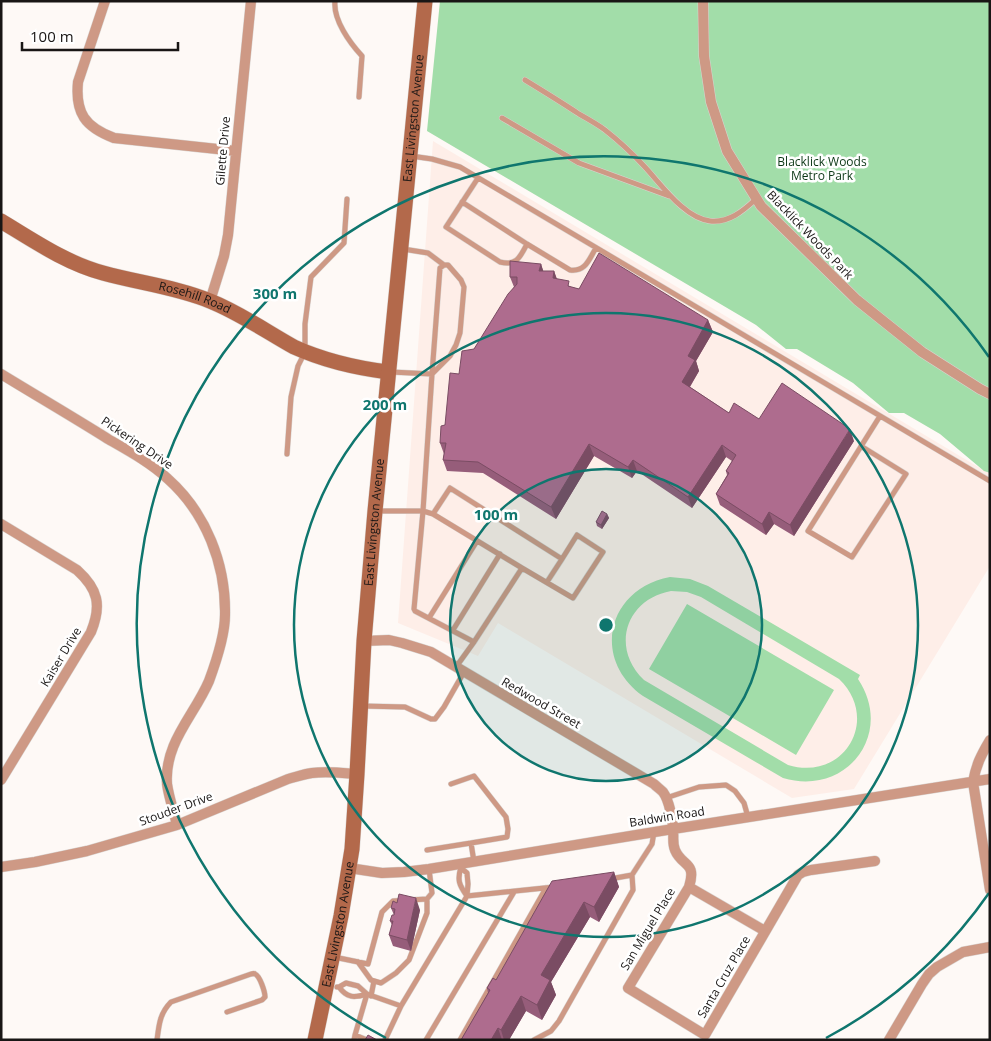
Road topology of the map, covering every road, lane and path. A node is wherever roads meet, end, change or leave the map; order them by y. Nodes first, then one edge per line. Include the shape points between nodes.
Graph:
1 (104, 1) edge
2 (251, 1) edge
3 (335, 1) edge
4 (425, 1) edge
5 (703, 1) edge
6 (524, 80) dead end
7 (359, 97) dead end
8 (502, 118) dead end
9 (236, 151) junction
10 (410, 156) junction
11 (478, 178) junction
12 (672, 197) junction
13 (756, 198) junction
14 (348, 199) dead end
15 (462, 202) junction
16 (1, 221) edge
17 (527, 244) junction
18 (401, 248) junction
19 (596, 248) junction
20 (444, 265) junction
21 (210, 301) junction
22 (305, 352) junction
23 (388, 372) junction
24 (1, 374) edge
25 (432, 374) junction
26 (990, 394) edge
27 (880, 416) junction
28 (860, 446) junction
29 (287, 454) dead end
30 (990, 481) edge
31 (375, 511) junction
32 (423, 511) junction
33 (433, 514) junction
34 (2, 527) edge
35 (478, 541) junction
36 (500, 554) junction
37 (562, 559) junction
38 (522, 568) junction
39 (547, 582) junction
40 (429, 618) junction
41 (453, 630) junction
42 (364, 641) junction
43 (474, 642) junction
44 (460, 670) junction
45 (361, 706) junction
46 (990, 740) edge
47 (358, 774) junction
48 (990, 779) edge
49 (1, 780) edge
50 (973, 782) junction
51 (451, 784) dead end
52 (666, 798) junction
53 (748, 817) junction
54 (177, 825) junction
55 (673, 829) junction
56 (654, 832) junction
57 (471, 843) junction
58 (427, 850) dead end
59 (875, 861) dead end
60 (474, 862) junction
61 (461, 866) junction
62 (1, 867) edge
63 (349, 868) junction
64 (429, 869) junction
65 (632, 876) junction
66 (603, 880) edge
67 (556, 887) edge
68 (688, 887) junction
69 (546, 888) junction
70 (990, 890) edge
71 (514, 892) junction
72 (467, 896) junction
73 (427, 899) junction
74 (765, 931) junction
75 (990, 946) edge
76 (332, 957) junction
77 (357, 962) junction
78 (374, 981) junction
79 (332, 986) junction
80 (369, 995) junction
81 (401, 1006) junction
82 (227, 1012) dead end
83 (705, 1035) joint
84 (354, 1037) edge
85 (157, 1040) edge
86 (315, 1040) edge
87 (366, 1040) edge
88 (385, 1040) edge
89 (426, 1040) edge
90 (460, 1040) edge
91 (534, 1040) edge
92 (888, 1040) edge

1 - 9 street via 78,82 77,95 84,118 102,134 114,138
2 - 9 street, Gilette Drive
3 - 7 lane via 339,21 350,43 362,56
4 - 10 main road, East Livingston Avenue
5 - 13 street, Blacklick Woods Park via 704,56 711,102 727,151
6 - 12 lane via 604,130 645,166
8 - 12 lane via 579,162
9 - 21 street, Gilette Drive via 228,235
10 - 11 lane via 460,167
10 - 18 main road, East Livingston Avenue
11 - 15 lane
11 - 19 lane
12 - 13 lane via 694,215 709,221 728,219
13 - 26 street, Blacklick Woods Park via 857,300 922,352
14 - 22 lane via 344,243 311,277
15 - 17 lane
15 - 17 lane via 446,227 500,262 514,263
16 - 21 main road, Rosehill Road via 83,266
17 - 19 lane via 577,271 584,268
18 - 20 lane via 428,253
18 - 23 main road, East Livingston Avenue
19 - 27 lane
20 - 25 lane via 440,268
20 - 25 lane via 454,271 464,287 460,333 450,356
21 - 22 main road, Rosehill Road
22 - 23 main road, Rosehill Road via 356,368
22 - 29 lane via 291,396
23 - 25 lane
23 - 31 main road, East Livingston Avenue
24 - 54 street, Pickering Drive via 168,478 189,501 217,554 226,616 212,672 172,747 168,763 167,785
25 - 32 lane
27 - 28 lane
27 - 30 lane
28 - 28 lane via 808,530 852,557 906,474
31 - 32 lane
31 - 42 main road, East Livingston Avenue
32 - 33 lane
32 - 40 lane via 413,606 415,611
33 - 35 lane
33 - 37 lane via 450,488
34 - 49 street, Kaiser Drive via 77,570 92,587 98,609 91,632
35 - 36 lane
35 - 40 lane
36 - 38 lane
36 - 41 lane
37 - 39 lane
37 - 39 lane via 577,535 603,552 573,598
38 - 39 lane
38 - 43 lane
40 - 41 lane
41 - 43 lane
42 - 44 street, Redwood Street via 402,643 431,652
42 - 45 main road, East Livingston Avenue
43 - 44 lane
44 - 45 lane via 444,707 435,719 406,707
44 - 52 street, Redwood Street via 654,784
45 - 47 main road, East Livingston Avenue
46 - 50 street via 975,768
47 - 54 street, Stouder Drive via 313,773 288,779
47 - 63 main road, East Livingston Avenue
48 - 50 street, Baldwin Road
50 - 53 street, Baldwin Road
50 - 70 street
51 - 57 lane via 474,776 506,817 507,838
52 - 53 lane via 699,787 726,785 744,803
52 - 55 street
53 - 55 street, Baldwin Road
54 - 62 street, Stouder Drive via 87,851
55 - 56 street, Baldwin Road
55 - 68 street, San Miguel Place via 675,849 692,873
56 - 60 street, Baldwin Road
56 - 65 lane via 652,844
57 - 58 lane
57 - 60 lane
59 - 74 street, Santa Cruz Place via 811,870 798,875
60 - 61 street, Baldwin Road
61 - 64 street, Baldwin Road
61 - 72 lane via 458,874 460,886
61 - 72 lane via 468,873
63 - 64 street, Baldwin Road via 382,873
63 - 76 main road, East Livingston Avenue
64 - 73 lane via 432,893
65 - 66 lane
65 - 91 lane via 633,890 559,1020 551,1031
67 - 69 lane
68 - 74 street, Santa Cruz Place
68 - 83 street, San Miguel Place via 628,988
69 - 71 lane
69 - 90 lane
71 - 72 lane
71 - 89 lane
72 - 81 lane
73 - 77 lane via 393,901 382,912 368,964
73 - 78 lane via 427,913 409,960 381,983
74 - 83 street, Santa Cruz Place
75 - 92 street via 963,952 936,967
76 - 77 lane
76 - 79 main road, East Livingston Avenue
77 - 78 lane
78 - 80 lane
79 - 80 lane via 356,997
79 - 80 lane via 346,983 358,986
79 - 86 main road, East Livingston Avenue
80 - 81 lane
80 - 84 lane
81 - 88 lane
82 - 85 lane via 265,997 258,976 250,974 171,1002 160,1019
84 - 87 lane

